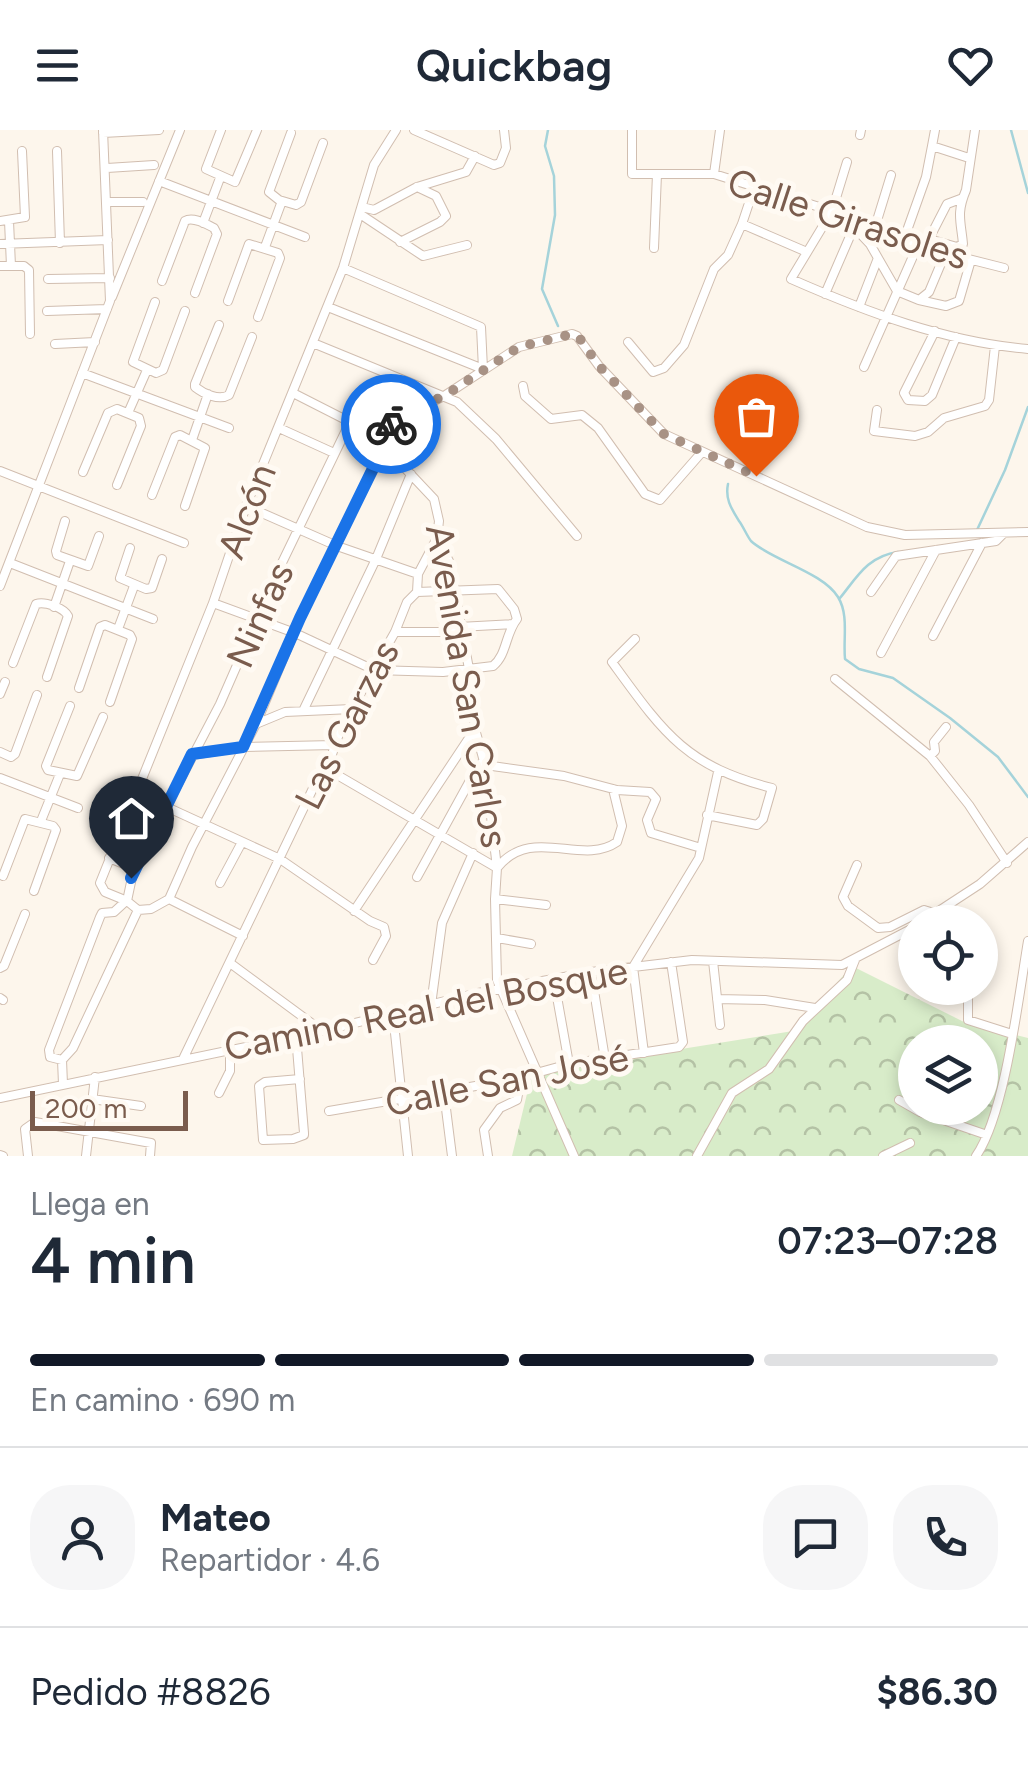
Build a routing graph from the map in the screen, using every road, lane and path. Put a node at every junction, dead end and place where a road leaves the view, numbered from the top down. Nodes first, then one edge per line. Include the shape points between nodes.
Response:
1 (159, 130) edge
2 (180, 130) edge
3 (220, 130) edge
4 (257, 130) edge
5 (396, 130) edge
6 (414, 130) edge
7 (504, 130) edge
8 (632, 130) edge
9 (720, 130) edge
10 (935, 130) edge
11 (975, 130) edge
12 (103, 131) edge
13 (291, 133) dead end
14 (323, 143) dead end
15 (932, 146) junction
16 (22, 150) dead end
17 (57, 151) dead end
18 (474, 156) junction
19 (969, 158) junction
20 (847, 162) dead end
21 (154, 166) dead end
22 (107, 168) junction
23 (657, 174) junction
24 (714, 174) junction
25 (891, 175) dead end
26 (220, 178) junction
27 (160, 181) junction
28 (417, 187) junction
29 (754, 188) junction
30 (963, 198) junction
31 (211, 200) junction
32 (282, 201) junction
33 (108, 202) junction
34 (143, 202) dead end
35 (361, 211) junction
36 (832, 211) junction
37 (5, 221) edge
38 (203, 223) junction
39 (274, 223) junction
40 (852, 223) junction
41 (742, 224) junction
42 (875, 227) junction
43 (305, 236) dead end
44 (904, 239) junction
45 (108, 240) junction
46 (400, 242) junction
47 (60, 243) junction
48 (5, 244) edge
49 (466, 244) dead end
50 (918, 245) junction
51 (266, 247) junction
52 (654, 248) dead end
53 (807, 252) junction
54 (945, 254) junction
55 (878, 258) junction
56 (971, 260) junction
57 (0, 266) edge
58 (11, 266) junction
59 (343, 268) junction
60 (1004, 268) dead end
61 (110, 278) junction
62 (48, 279) dead end
63 (162, 281) dead end
64 (897, 290) junction
65 (196, 293) dead end
66 (826, 294) junction
67 (918, 300) junction
68 (228, 301) dead end
69 (154, 302) dead end
70 (108, 305) junction
71 (328, 307) junction
72 (859, 307) junction
73 (46, 311) dead end
74 (185, 311) dead end
75 (258, 317) dead end
76 (887, 317) junction
77 (219, 325) dead end
78 (935, 331) junction
79 (30, 334) dead end
80 (956, 337) junction
81 (252, 338) dead end
82 (95, 342) junction
83 (628, 342) dead end
84 (313, 343) junction
85 (55, 344) dead end
86 (994, 346) junction
87 (1028, 349) edge
88 (864, 367) dead end
89 (484, 369) junction
90 (147, 370) junction
91 (82, 372) junction
92 (522, 386) dead end
93 (138, 392) junction
94 (293, 393) junction
95 (208, 394) junction
96 (444, 396) junction
97 (877, 410) dead end
98 (128, 413) junction
99 (201, 417) junction
100 (350, 422) junction
101 (229, 428) dead end
102 (279, 428) junction
103 (192, 440) junction
104 (384, 446) junction
105 (334, 452) junction
106 (702, 452) junction
107 (0, 471) edge
108 (83, 472) dead end
109 (411, 474) junction
110 (38, 485) junction
111 (117, 486) dead end
112 (152, 494) dead end
113 (185, 506) dead end
114 (246, 506) junction
115 (65, 521) dead end
116 (300, 529) junction
117 (1028, 532) edge
118 (1004, 533) junction
119 (99, 536) dead end
120 (577, 536) dead end
121 (437, 538) junction
122 (184, 543) dead end
123 (982, 543) junction
124 (336, 546) junction
125 (130, 548) dead end
126 (936, 550) junction
127 (162, 559) dead end
128 (376, 559) junction
129 (70, 560) junction
130 (10, 563) junction
131 (418, 574) junction
132 (62, 583) junction
133 (0, 586) edge
134 (134, 586) junction
135 (452, 591) junction
136 (417, 592) junction
137 (872, 592) dead end
138 (213, 603) junction
139 (54, 607) junction
140 (125, 608) junction
141 (153, 619) dead end
142 (259, 619) junction
143 (513, 624) junction
144 (118, 629) junction
145 (459, 629) junction
146 (296, 632) junction
147 (395, 632) junction
148 (933, 636) dead end
149 (635, 639) dead end
150 (334, 650) junction
151 (882, 653) dead end
152 (13, 663) dead end
153 (469, 669) junction
154 (374, 670) junction
155 (46, 677) dead end
156 (836, 680) dead end
157 (4, 682) dead end
158 (78, 688) dead end
159 (0, 694) edge
160 (37, 695) dead end
161 (110, 702) dead end
162 (70, 706) dead end
163 (352, 710) junction
164 (303, 711) junction
165 (260, 713) junction
166 (279, 714) junction
167 (103, 718) dead end
168 (256, 724) junction
169 (946, 727) dead end
170 (476, 729) junction
171 (334, 745) junction
172 (243, 747) junction
173 (0, 752) edge
174 (192, 754) junction
175 (930, 756) junction
176 (485, 763) junction
177 (326, 769) junction
178 (718, 772) junction
179 (60, 774) junction
180 (0, 778) edge
181 (613, 789) junction
182 (136, 793) junction
183 (51, 797) junction
184 (166, 806) junction
185 (78, 808) dead end
186 (707, 815) junction
187 (414, 820) junction
188 (42, 821) junction
189 (205, 825) junction
190 (440, 836) junction
191 (242, 842) junction
192 (1028, 842) edge
193 (702, 848) junction
194 (473, 853) junction
195 (109, 858) junction
196 (280, 859) junction
197 (1007, 863) junction
198 (856, 865) dead end
199 (134, 868) junction
200 (497, 868) junction
201 (4, 876) dead end
202 (417, 878) dead end
203 (220, 883) dead end
204 (34, 891) dead end
205 (169, 899) junction
206 (494, 899) junction
207 (127, 901) junction
208 (546, 905) dead end
209 (949, 905) edge
210 (138, 910) junction
211 (354, 910) junction
212 (25, 914) dead end
213 (898, 922) edge
214 (243, 936) junction
215 (898, 937) edge
216 (497, 938) junction
217 (1028, 941) edge
218 (531, 944) dead end
219 (373, 960) dead end
220 (856, 960) junction
221 (713, 961) junction
222 (671, 962) junction
223 (230, 963) junction
224 (633, 967) junction
225 (0, 968) edge
226 (592, 972) junction
227 (554, 980) junction
228 (502, 988) junction
229 (717, 999) junction
230 (430, 1005) junction
231 (968, 1005) edge
232 (815, 1008) junction
233 (393, 1014) junction
234 (720, 1025) dead end
235 (322, 1030) junction
236 (1012, 1034) junction
237 (296, 1036) junction
238 (230, 1048) junction
239 (644, 1054) junction
240 (184, 1057) junction
241 (604, 1059) junction
242 (62, 1060) junction
243 (569, 1064) junction
244 (536, 1072) junction
245 (95, 1077) junction
246 (520, 1077) junction
247 (300, 1079) junction
248 (63, 1084) junction
249 (219, 1093) dead end
250 (444, 1093) junction
251 (0, 1098) edge
252 (92, 1099) junction
253 (403, 1101) junction
254 (141, 1106) dead end
255 (330, 1112) dead end
256 (956, 1125) edge
257 (88, 1132) junction
258 (987, 1136) junction
259 (910, 1143) dead end
260 (28, 1156) edge
261 (86, 1156) edge
262 (150, 1156) edge
263 (408, 1156) edge
264 (452, 1156) edge
265 (488, 1156) edge
266 (574, 1156) edge
267 (697, 1156) edge
268 (883, 1156) edge
269 (976, 1156) edge

1 - 12 street
2 - 27 street
3 - 26 street via 206,170
4 - 26 street via 236,181
5 - 35 street, Alcón via 374,165
6 - 18 street
7 - 18 street via 500,163
8 - 23 street, Calle Girasoles via 632,174
9 - 24 street
10 - 15 street
11 - 19 street
12 - 22 street
13 - 32 street via 269,190
14 - 32 street via 300,202
15 - 19 street
15 - 44 street
16 - 37 street via 25,218
17 - 47 street
18 - 28 street via 463,174
19 - 30 street
20 - 36 street
21 - 22 street
22 - 33 street
23 - 24 street, Calle Girasoles
23 - 52 street
24 - 29 street, Calle Girasoles
25 - 42 street
26 - 31 street
27 - 31 street
27 - 70 street
28 - 35 street
28 - 46 street via 436,196 446,216
29 - 36 street, Calle Girasoles
29 - 41 street
30 - 30 street via 947,204 929,239 963,244
31 - 38 street
31 - 39 street
32 - 39 street
33 - 34 street
33 - 45 street
35 - 46 street
35 - 59 street, Alcón
36 - 40 street, Calle Girasoles
36 - 53 street
37 - 48 street
38 - 63 street via 185,220
38 - 65 street via 217,234
39 - 43 street
39 - 51 street
40 - 42 street, Calle Girasoles
40 - 55 street
40 - 66 street
41 - 53 street
41 - 83 street via 672,360 653,372
42 - 44 street, Calle Girasoles
44 - 50 street, Calle Girasoles
45 - 47 street
45 - 61 street
46 - 49 street via 424,256
47 - 48 street
48 - 58 street
50 - 54 street, Calle Girasoles
50 - 64 street
51 - 68 street via 247,246
51 - 75 street via 280,258
53 - 66 street via 791,279
54 - 56 street, Calle Girasoles
54 - 67 street via 929,292
55 - 64 street
55 - 72 street
56 - 60 street, Calle Girasoles
56 - 67 street via 959,301 946,306
57 - 58 street
58 - 79 street via 29,270
59 - 71 street, Alcón
59 - 89 street via 481,327
61 - 62 street
61 - 70 street
64 - 67 street
64 - 76 street
66 - 72 street
69 - 90 street via 133,362
70 - 73 street
70 - 82 street
71 - 84 street, Alcón
71 - 89 street
72 - 76 street
74 - 90 street via 163,370
76 - 78 street
76 - 88 street
77 - 95 street via 195,384
78 - 80 street
78 - 80 street via 904,392 908,400 928,399
80 - 86 street
81 - 95 street via 229,395
82 - 85 street
82 - 91 street
84 - 94 street, Alcón
84 - 96 street
86 - 87 street
86 - 97 street via 989,400 980,409 903,436 874,430
89 - 96 street
89 - 106 street via 519,347 578,336 664,434
90 - 93 street
91 - 93 street
91 - 110 street
92 - 106 street via 524,396 551,418 582,415 598,428 652,499 669,492
93 - 98 street
93 - 99 street
94 - 100 street, Avenida San Carlos
94 - 102 street, Alcón
95 - 99 street
96 - 104 street via 395,418
96 - 120 street via 496,439
98 - 108 street via 108,414
98 - 111 street via 141,426
99 - 101 street
99 - 103 street
100 - 104 street, Avenida San Carlos
100 - 105 street, Ninfas
102 - 105 street
102 - 114 street, Alcón
103 - 112 street via 175,437
103 - 113 street via 206,448
104 - 109 street, Avenida San Carlos
104 - 124 street
105 - 116 street, Ninfas
106 - 118 street via 877,530
107 - 110 street
109 - 121 street, Avenida San Carlos via 434,499
109 - 128 street
110 - 122 street
110 - 130 street
114 - 116 street
114 - 138 street, Alcón
115 - 129 street via 56,554
116 - 124 street
116 - 142 street, Ninfas
117 - 118 street
118 - 123 street
119 - 129 street via 88,566
121 - 131 street, Las Garzas
121 - 135 street, Avenida San Carlos via 448,555
123 - 126 street
123 - 148 street
124 - 128 street
124 - 146 street
125 - 134 street via 120,578
126 - 137 street via 892,559
126 - 151 street
127 - 134 street via 150,590
128 - 131 street
128 - 150 street
129 - 132 street
130 - 132 street
130 - 133 street
131 - 136 street, Las Garzas
132 - 139 street
132 - 140 street
134 - 140 street
135 - 136 street
135 - 143 street via 498,588 516,612
135 - 145 street, Avenida San Carlos
136 - 147 street, Las Garzas
138 - 142 street
138 - 182 street, Alcón
139 - 152 street via 36,604
139 - 155 street via 68,616
140 - 141 street
140 - 144 street
142 - 146 street
142 - 174 street, Ninfas
143 - 145 street
143 - 153 street via 498,662
144 - 158 street via 100,627
144 - 161 street via 132,640
145 - 147 street
145 - 153 street, Avenida San Carlos
146 - 150 street
146 - 165 street
147 - 154 street, Las Garzas
149 - 178 street via 612,662 690,754
150 - 154 street
150 - 164 street
153 - 154 street
153 - 170 street, Avenida San Carlos
154 - 163 street, Las Garzas
156 - 175 street
157 - 159 street
160 - 173 street via 15,754
162 - 179 street via 46,766
163 - 164 street
163 - 171 street, Las Garzas
164 - 166 street
165 - 166 street
165 - 168 street
166 - 168 street
167 - 179 street via 77,776
168 - 172 street
169 - 175 street
170 - 176 street, Avenida San Carlos
170 - 187 street
171 - 172 street
171 - 177 street, Las Garzas
172 - 174 street
172 - 189 street
174 - 184 street, Ninfas
175 - 197 street
176 - 181 street
176 - 190 street
176 - 200 street, Avenida San Carlos
177 - 187 street
177 - 196 street, Las Garzas
178 - 186 street
178 - 186 street via 772,788 757,826
179 - 183 street
180 - 183 street
181 - 193 street via 653,794 651,833
181 - 200 street via 622,826 618,842 593,852 540,846
182 - 184 street
182 - 195 street, Alcón
183 - 185 street
183 - 188 street
184 - 189 street
184 - 199 street, Ninfas
186 - 193 street
187 - 190 street
187 - 211 street
188 - 201 street via 24,821
188 - 204 street via 56,830
189 - 191 street
189 - 205 street
190 - 194 street
190 - 202 street
191 - 196 street
191 - 203 street
192 - 197 street
193 - 224 street
194 - 200 street
194 - 230 street via 442,922
195 - 199 street
195 - 207 street, Alcón via 100,883
196 - 211 street
196 - 214 street, Las Garzas
197 - 209 street
198 - 213 street via 844,897 848,906 878,928
199 - 207 street, Ninfas
200 - 206 street, Avenida San Carlos
205 - 210 street
205 - 214 street
206 - 208 street
206 - 216 street, Avenida San Carlos
207 - 210 street
207 - 242 street via 100,917 49,1050
210 - 242 street
211 - 219 street via 387,933
212 - 225 street
214 - 223 street, Las Garzas
215 - 220 street
216 - 218 street
216 - 228 street, Avenida San Carlos
217 - 236 street
220 - 221 street, Camino Real del Bosque via 825,966
220 - 232 street via 847,980
221 - 222 street, Camino Real del Bosque
221 - 229 street
222 - 224 street, Camino Real del Bosque
222 - 239 street, Calle San José via 683,1044
223 - 235 street
223 - 240 street, Las Garzas
224 - 226 street, Camino Real del Bosque
224 - 239 street
226 - 227 street, Camino Real del Bosque
226 - 241 street
227 - 228 street, Camino Real del Bosque
227 - 243 street
228 - 230 street, Camino Real del Bosque
228 - 244 street, Avenida San Carlos
229 - 232 street
229 - 234 street
230 - 233 street, Camino Real del Bosque
231 - 236 street via 968,1020
232 - 267 street via 769,1069 732,1093
233 - 235 street, Camino Real del Bosque
233 - 253 street
235 - 237 street, Camino Real del Bosque
236 - 258 street
237 - 238 street, Camino Real del Bosque
237 - 247 street
238 - 240 street, Camino Real del Bosque
238 - 249 street via 230,1071
239 - 241 street, Calle San José
240 - 245 street, Camino Real del Bosque
241 - 243 street, Calle San José
242 - 248 street
243 - 244 street, Calle San José
244 - 246 street, Calle San José
244 - 266 street, Avenida San Carlos
245 - 248 street, Camino Real del Bosque
245 - 252 street
246 - 250 street, Calle San José
246 - 265 street via 517,1100 500,1108 484,1130
247 - 247 street via 304,1135 263,1140 259,1086
248 - 251 street, Camino Real del Bosque
250 - 253 street, Calle San José
250 - 264 street
252 - 254 street
252 - 257 street
253 - 255 street, Calle San José
253 - 263 street
256 - 258 street
257 - 260 street via 28,1124
257 - 261 street
257 - 262 street via 151,1144
258 - 269 street
259 - 268 street

